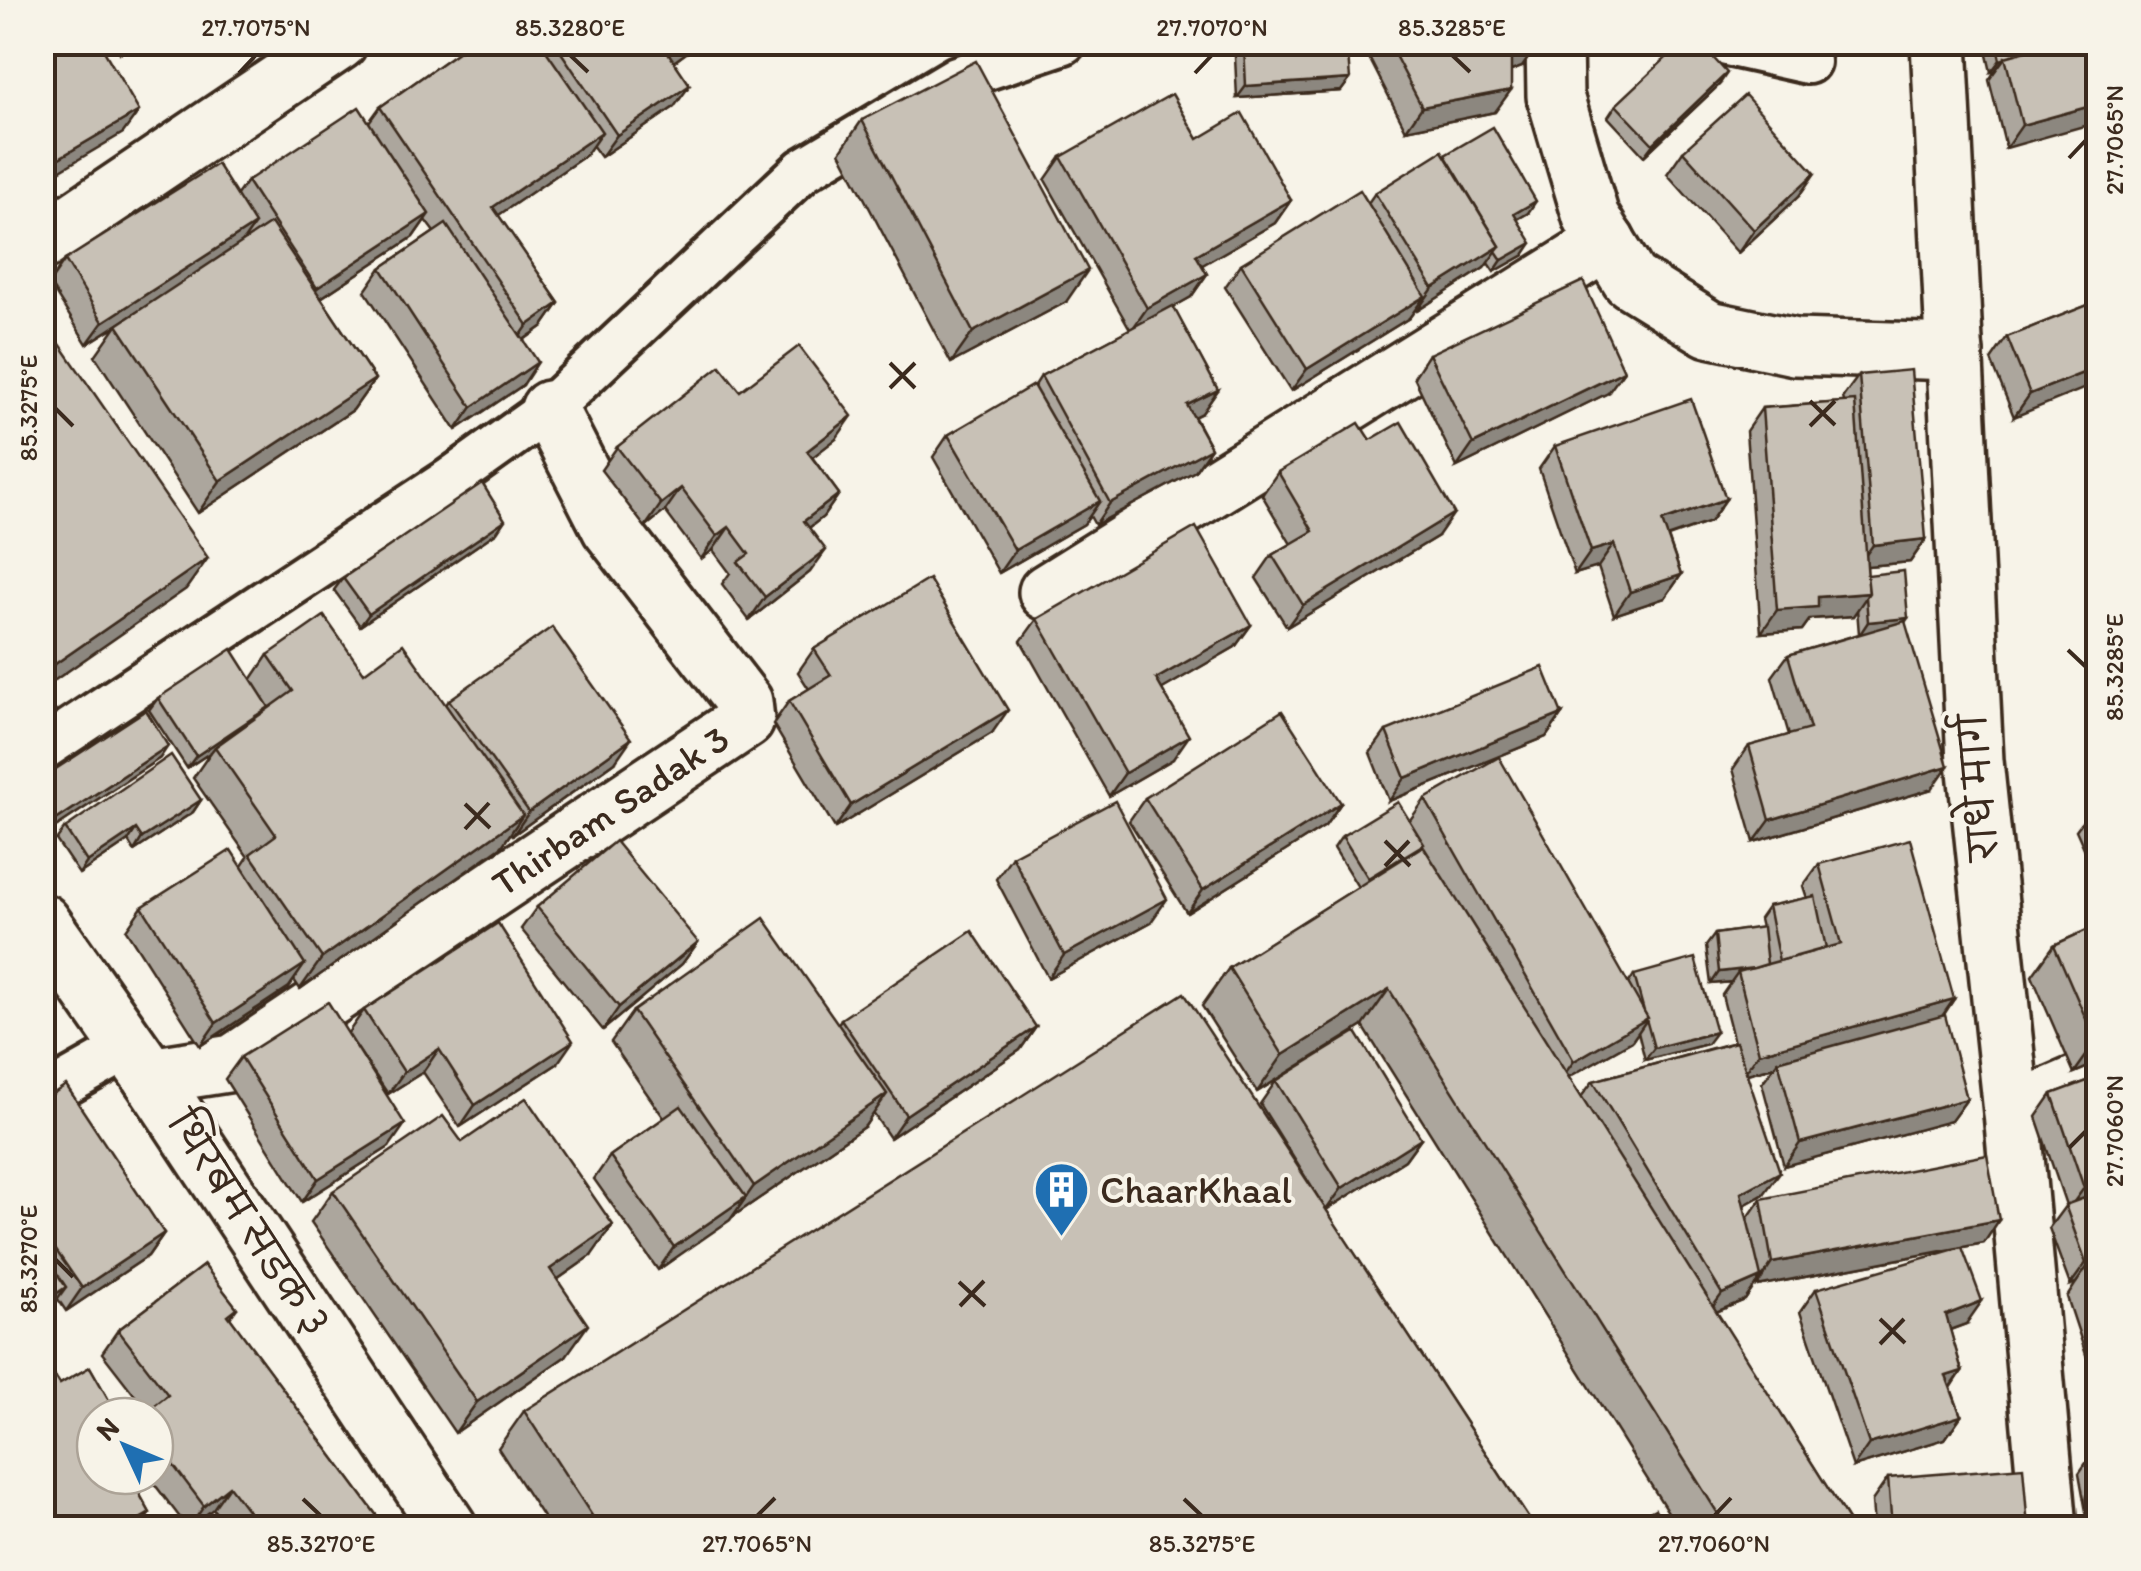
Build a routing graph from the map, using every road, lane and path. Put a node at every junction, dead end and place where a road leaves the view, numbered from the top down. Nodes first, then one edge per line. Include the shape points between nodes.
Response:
1 (339, 42) edge
2 (1064, 42) edge
3 (1554, 42) edge
4 (1718, 42) edge
5 (1938, 42) edge
6 (1808, 62) dead end
7 (42, 242) edge
8 (1607, 242) junction
9 (1954, 352) junction
10 (549, 409) junction
11 (1047, 592) dead end
12 (42, 749) edge
13 (42, 922) edge
14 (140, 1061) junction
15 (2098, 1074) edge
16 (42, 1097) edge
17 (2012, 1112) junction
18 (450, 1528) edge
19 (2049, 1528) edge

1 - 7 street
2 - 10 lane via 957,78 802,170
3 - 8 street via 1556,96 1591,217
4 - 6 lane
5 - 9 street, राधे मार्ग
8 - 9 street via 1630,280 1709,329 1795,347
8 - 11 street
9 - 17 street, राधे मार्ग via 1974,761
10 - 12 lane
10 - 14 street, Thirbam Sadak 3 via 610,528 744,702 746,720 233,1063
13 - 14 street, थिरबम सडक ३
14 - 16 lane
14 - 18 street, थिरबम सडक ३
15 - 17 street
17 - 19 street, राधे मार्ग

